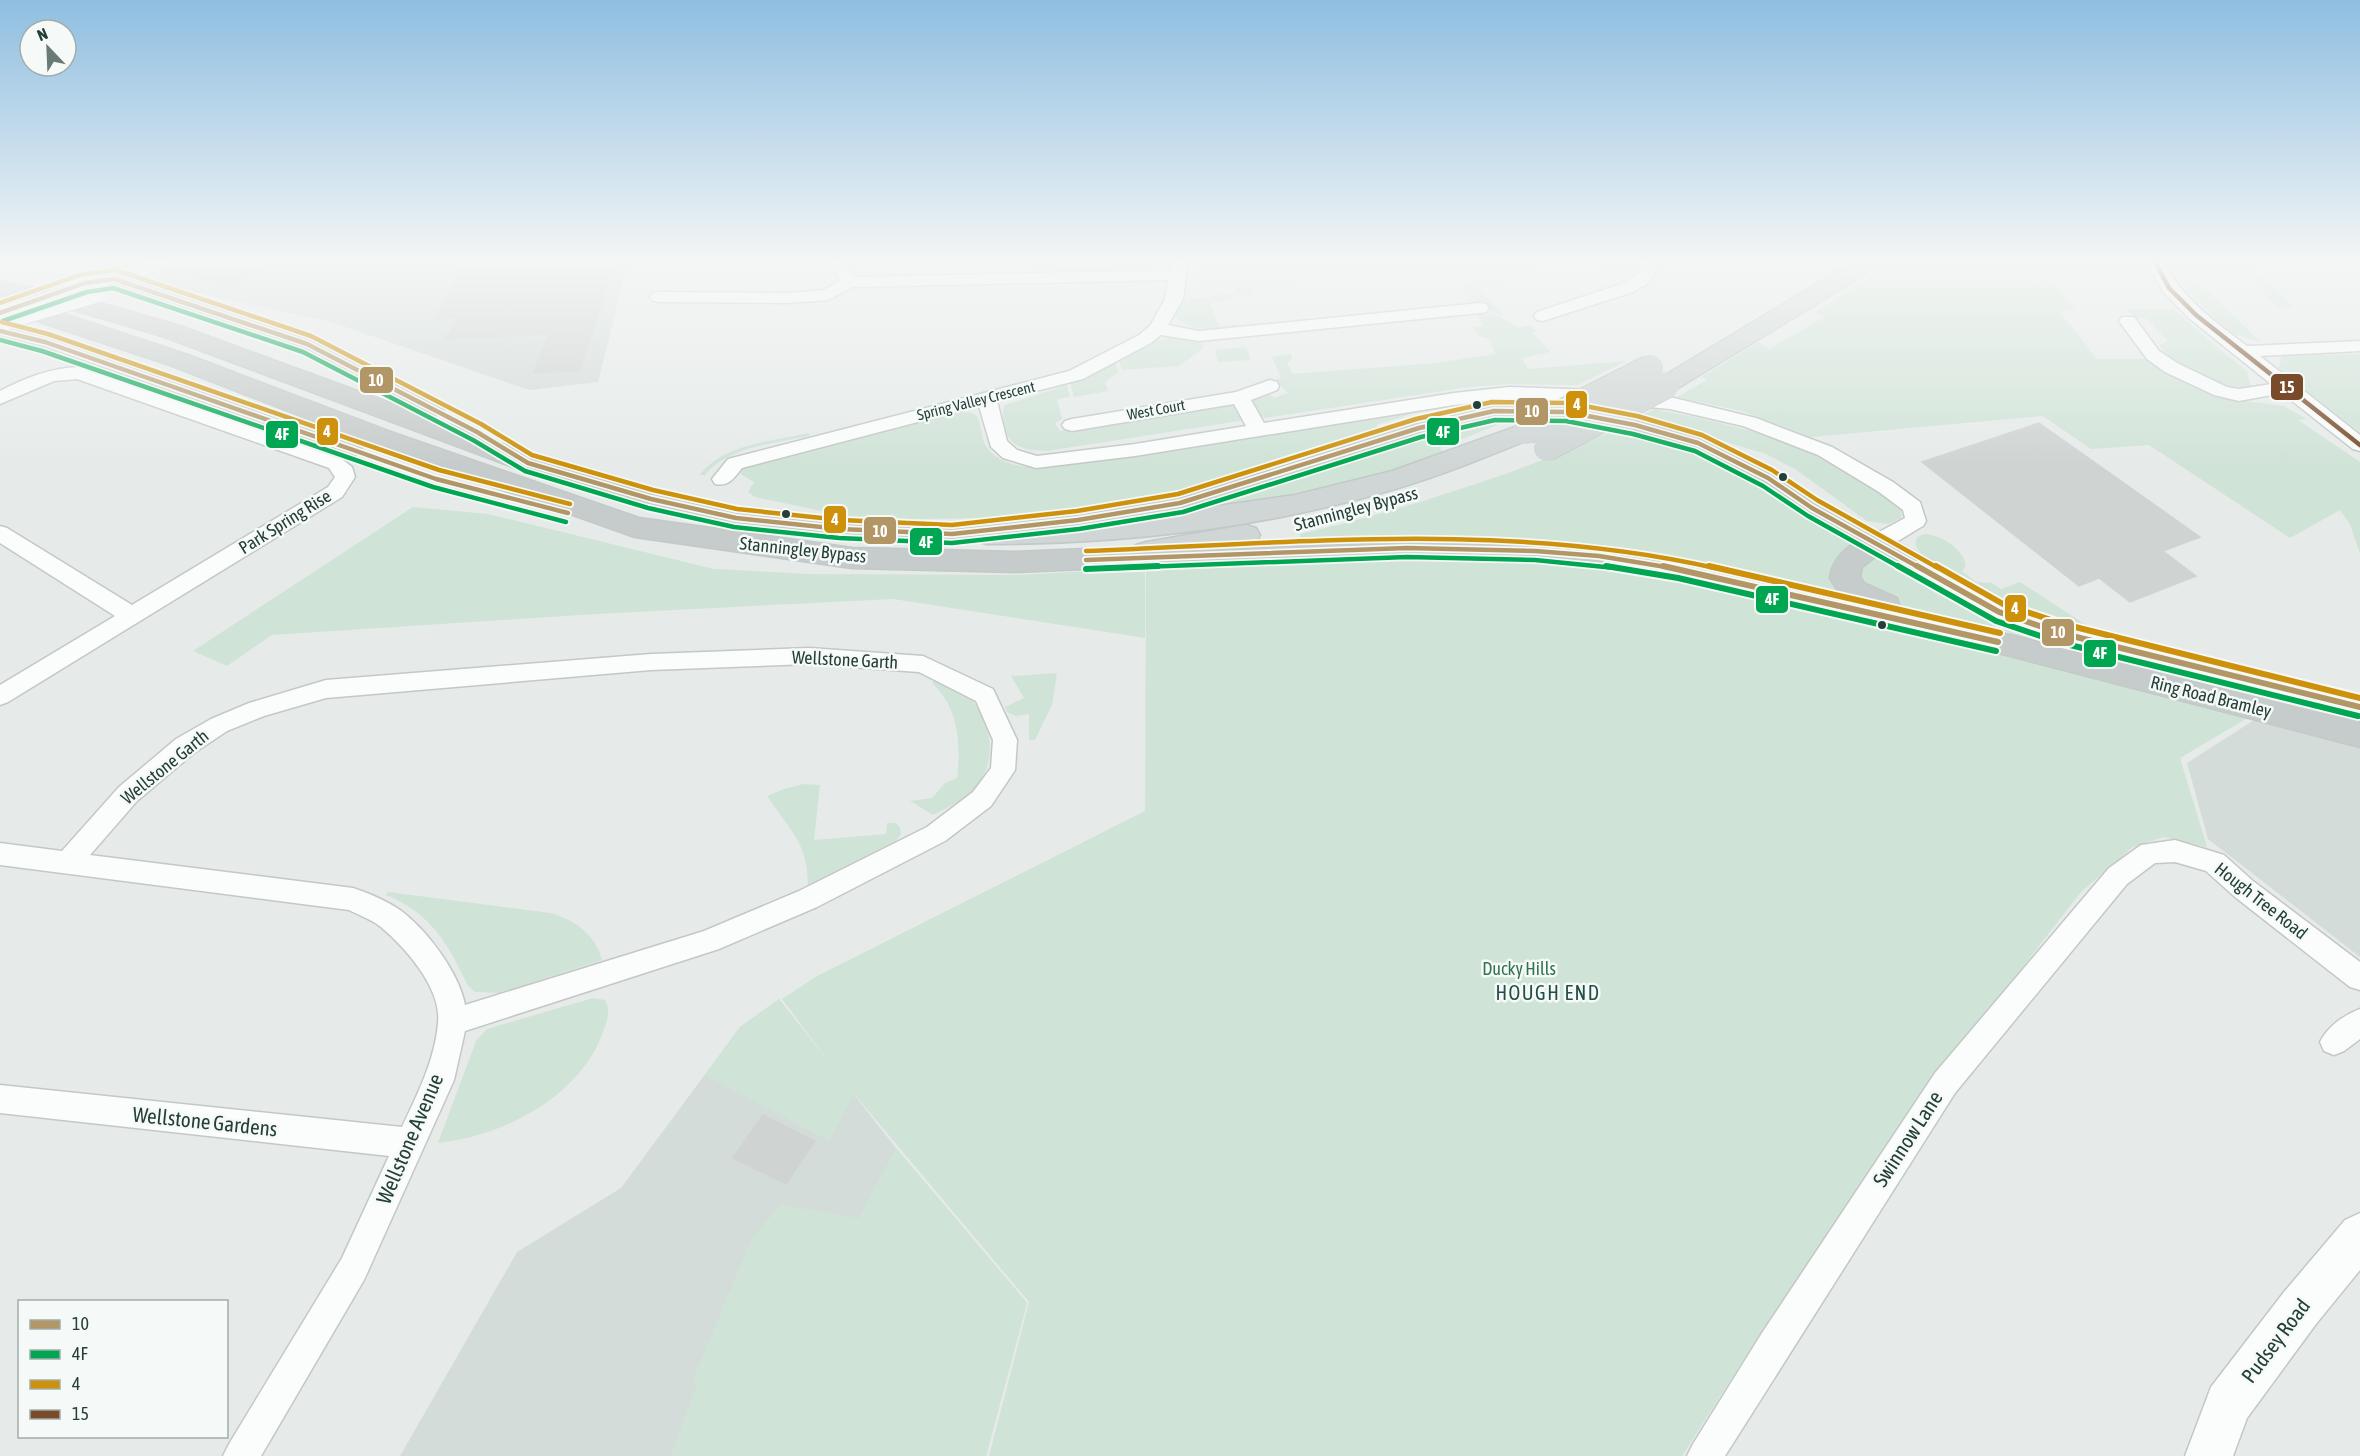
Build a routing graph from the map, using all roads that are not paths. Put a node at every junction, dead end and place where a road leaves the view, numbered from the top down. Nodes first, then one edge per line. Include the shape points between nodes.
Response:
1 (87, 330) edge
2 (167, 330) edge
3 (255, 330) edge
4 (1156, 330) edge
5 (1163, 330) edge
6 (1241, 330) edge
7 (1728, 330) edge
8 (1743, 330) edge
9 (2135, 330) edge
10 (2215, 330) edge
11 (0, 331) edge
12 (2360, 346) edge
13 (2240, 352) junction
14 (1658, 376) junction
15 (1270, 386) dead end
16 (2284, 387) junction
17 (4, 396) edge
18 (1240, 397) junction
19 (987, 400) junction
20 (1072, 425) dead end
21 (1258, 430) junction
22 (1536, 439) junction
23 (2360, 445) edge
24 (528, 463) junction
25 (722, 479) dead end
26 (635, 526) junction
27 (0, 533) edge
28 (952, 534) junction
29 (1875, 543) junction
30 (1101, 559) junction
31 (132, 616) junction
32 (1952, 630) junction
33 (0, 696) edge
34 (2360, 707) edge
35 (2360, 734) edge
36 (2150, 853) joint
37 (0, 854) edge
38 (67, 863) junction
39 (2360, 978) edge
40 (453, 1022) junction
41 (2360, 1022) edge
42 (2334, 1042) dead end
43 (0, 1099) edge
44 (410, 1143) junction
45 (2360, 1235) edge
46 (241, 1456) edge
47 (1705, 1456) edge
48 (2209, 1456) edge

1 - 26 highway, Stanningley Bypass
2 - 24 highway, Stanningley Bypass
3 - 24 highway via 307,344 477,432
4 - 19 street, Spring Valley Crescent via 1145,339 1104,355 1076,375
5 - 6 street via 1199,336
7 - 14 main road, Stanningley Bypass
8 - 14 main road, Stanningley Bypass
9 - 16 street via 2153,355 2222,392 2239,395
10 - 13 street
11 - 26 highway via 45,342 436,479 535,506
12 - 13 street
13 - 16 street
14 - 22 main road, Stanningley Bypass, bridge
15 - 18 street, West Court
16 - 23 street
17 - 31 street, Park Spring Rise via 49,376 79,373 336,464 345,472 335,492
18 - 20 street, West Court
18 - 21 street
19 - 21 street via 998,443 1010,454 1036,462
19 - 25 street, Spring Valley Crescent via 917,411 735,463
21 - 29 street via 1509,393 1670,403 1749,422 1825,451 1886,487 1913,507 1916,521
22 - 28 main road, Stanningley Bypass via 1304,503 1138,528 1027,535
22 - 30 main road, Stanningley Bypass via 1469,476 1384,503 1265,532
24 - 28 highway, Stanningley Bypass via 651,499 736,518 840,529
26 - 30 highway, Stanningley Bypass via 852,558 1016,562
27 - 31 street
28 - 29 highway, Ring Road Bramley via 1078,520 1180,503 1419,428 1494,411 1567,412 1635,425 1698,443 1768,478
29 - 32 highway via 1846,566 1845,578 1853,590 1872,601
29 - 34 highway, Ring Road Bramley via 1999,612 2040,626 2126,651
30 - 32 highway, Ring Road Bramley via 1408,549 1601,556 1669,567
31 - 33 street, Park Spring Rise
32 - 35 highway, Ring Road Bramley
36 - 39 street, Hough Tree Road via 2175,851 2215,863
36 - 47 street, Swinnow Lane via 2118,876 1945,1083
37 - 38 street, Wellstone Avenue
38 - 40 street, Wellstone Avenue via 353,899 390,918 427,955 449,996
38 - 40 street, Wellstone Garth via 128,794 185,746 256,709 326,689 651,662 809,656 923,664 985,695 1005,740 1003,770 982,800 936,834 808,899 709,941
40 - 44 street, Wellstone Avenue via 439,1080
41 - 42 street
43 - 44 street, Wellstone Gardens
44 - 46 street, Wellstone Avenue via 353,1269
45 - 48 main road, Pudsey Road via 2228,1404

